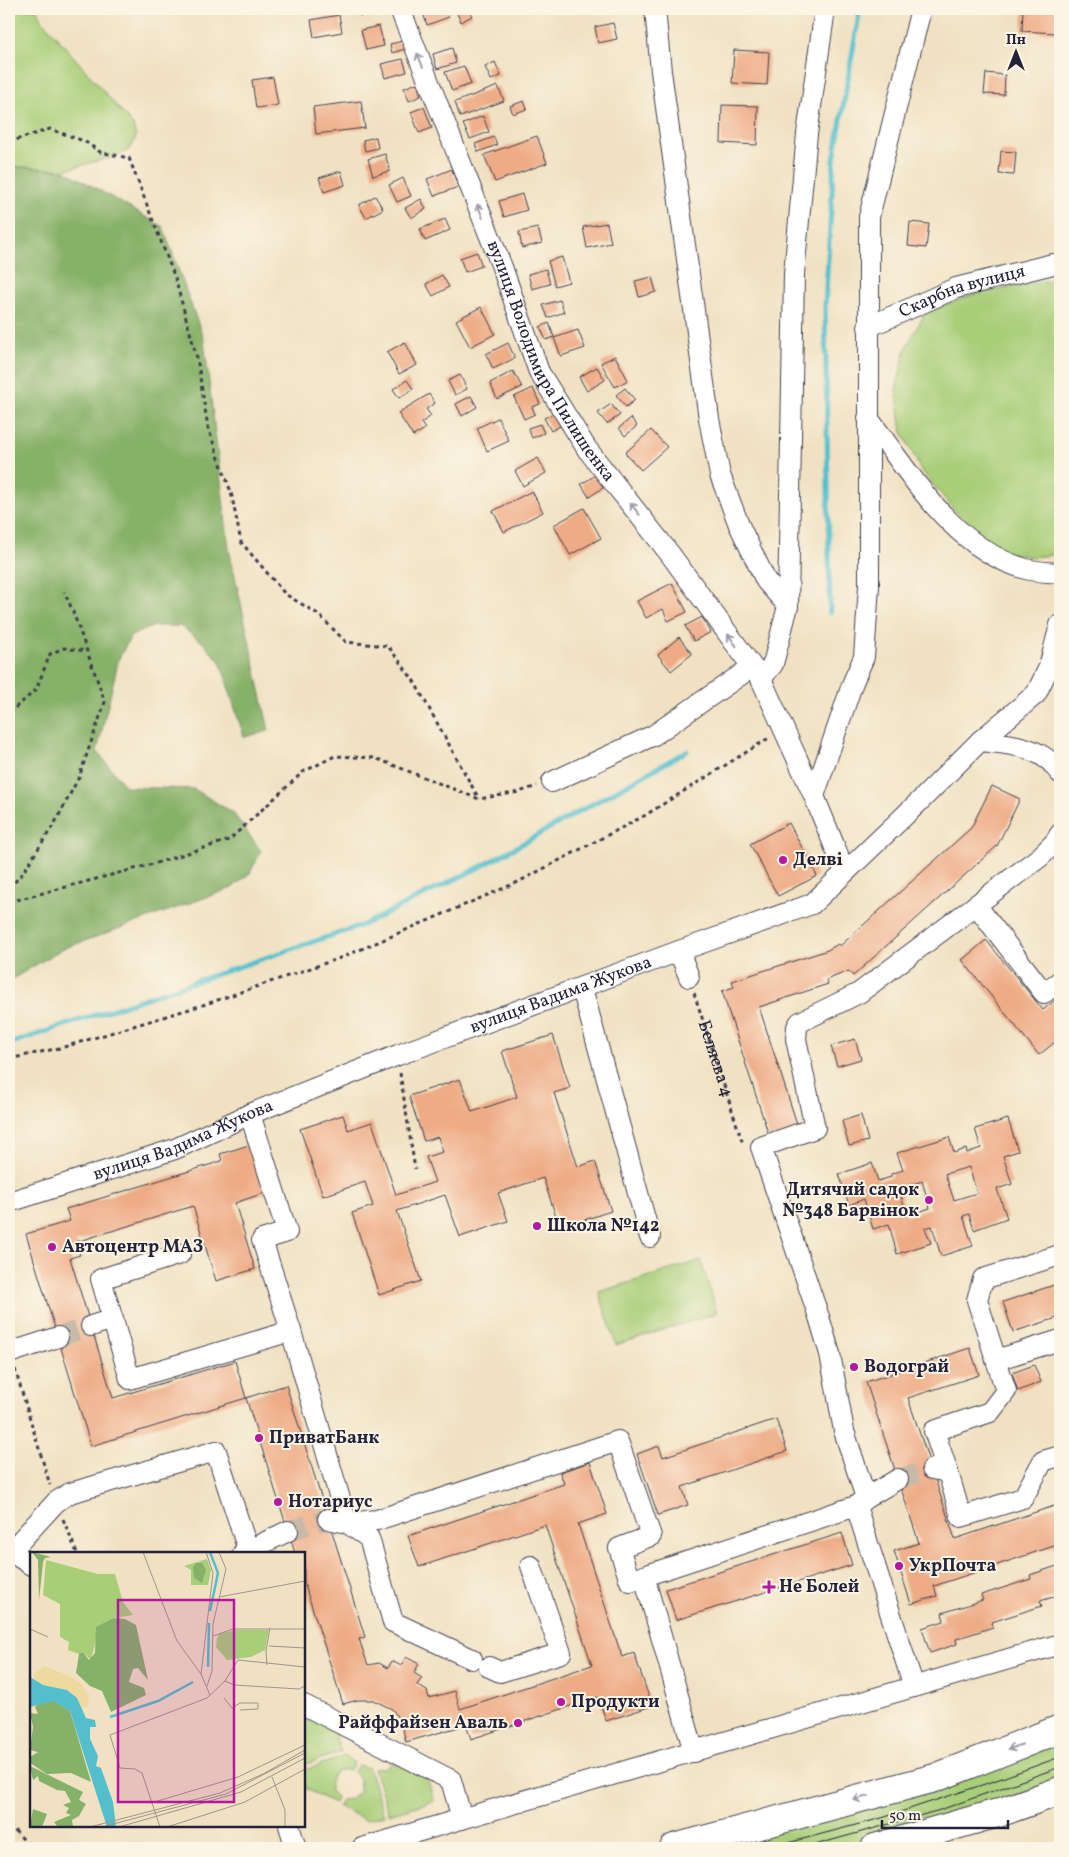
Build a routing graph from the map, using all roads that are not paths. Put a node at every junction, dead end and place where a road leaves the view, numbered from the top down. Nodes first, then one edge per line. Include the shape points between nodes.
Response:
1 (400, 9) edge
2 (656, 9) edge
3 (826, 9) edge
4 (921, 9) edge
5 (1060, 264) edge
6 (868, 327) junction
7 (868, 418) junction
8 (1060, 573) edge
9 (788, 606) junction
10 (1060, 625) edge
11 (756, 673) junction
12 (980, 741) junction
13 (1060, 774) edge
14 (552, 782) road end
15 (814, 796) junction
16 (1060, 834) edge
17 (845, 872) junction
18 (976, 906) junction
19 (679, 951) junction
20 (689, 977) road end
21 (1060, 981) edge
22 (582, 988) junction
23 (250, 1114) junction
24 (9, 1202) edge
25 (650, 1238) dead end
26 (180, 1254) dead end
27 (1060, 1254) edge
28 (113, 1319) junction
29 (91, 1326) tunnel mouth
30 (291, 1331) junction
31 (58, 1337) tunnel mouth
32 (1060, 1340) edge
33 (9, 1353) edge
34 (996, 1360) junction
35 (1060, 1456) edge
36 (898, 1479) tunnel mouth
37 (861, 1502) junction
38 (337, 1521) junction
39 (288, 1531) tunnel mouth
40 (10, 1548) edge
41 (247, 1552) edge
42 (249, 1552) edge
43 (30, 1563) edge
44 (532, 1566) dead end
45 (644, 1576) junction
46 (1060, 1644) edge
47 (914, 1687) junction
48 (305, 1706) edge
49 (1060, 1729) edge
50 (694, 1752) junction
51 (1060, 1791) edge
52 (462, 1819) junction
53 (289, 1827) edge
54 (296, 1848) edge
55 (362, 1848) edge
56 (674, 1848) edge
57 (875, 1848) edge

11 -> 1 street, вулиця Володимира Пилишенка via 670,554 588,449 539,372 502,267
2 - 9 street via 661,71 720,475 766,581
3 - 9 street via 807,134 794,274
4 - 6 street via 868,217
5 - 6 street, Скарбна вулиця via 956,288
6 - 7 street
7 - 8 street via 933,504 959,531 992,555 1026,569
7 - 15 street via 869,586 864,657
9 - 11 street via 773,664
10 - 12 street, вулиця Вадима Жукова via 1049,667 1036,694
11 - 14 street via 654,735
11 - 15 street, вулиця Володимира Пилишенка
12 - 13 street via 1027,749 1048,759
12 - 17 street, вулиця Вадима Жукова
15 - 17 street, вулиця Володимира Пилишенка
16 - 18 street via 1040,857
17 - 19 street, вулиця Вадима Жукова via 812,904
18 - 21 street via 1044,993
18 - 37 street via 859,992 800,1022 796,1039 815,1128 761,1147 830,1354
19 - 20 street
19 - 22 street, вулиця Вадима Жукова
22 - 23 street, вулиця Вадима Жукова via 398,1055
22 - 25 street
23 - 24 street, вулиця Вадима Жукова via 175,1149
23 - 30 street via 287,1232 262,1240
26 - 28 street via 101,1279
27 - 34 street via 983,1279 977,1300
28 - 29 street
28 - 30 street via 130,1379
30 - 38 street
31 - 33 street
32 - 34 street
34 - 35 street via 1006,1391 990,1412 934,1430 940,1471 961,1516 1023,1498 1043,1461
36 - 37 street
37 - 45 street
37 - 47 street
38 - 44 street via 370,1538 392,1622 487,1666 561,1653
38 - 45 street via 377,1520 618,1441 651,1536 619,1548 630,1581
39 - 42 street
40 - 41 street via 56,1502 70,1493 216,1451
40 - 43 street
45 - 50 street
46 - 47 street
47 - 50 street
48 - 52 street via 451,1780
49 -> 56 highway via 935,1778
50 - 52 street
51 - 57 highway via 998,1813
52 - 55 street
53 - 54 street

